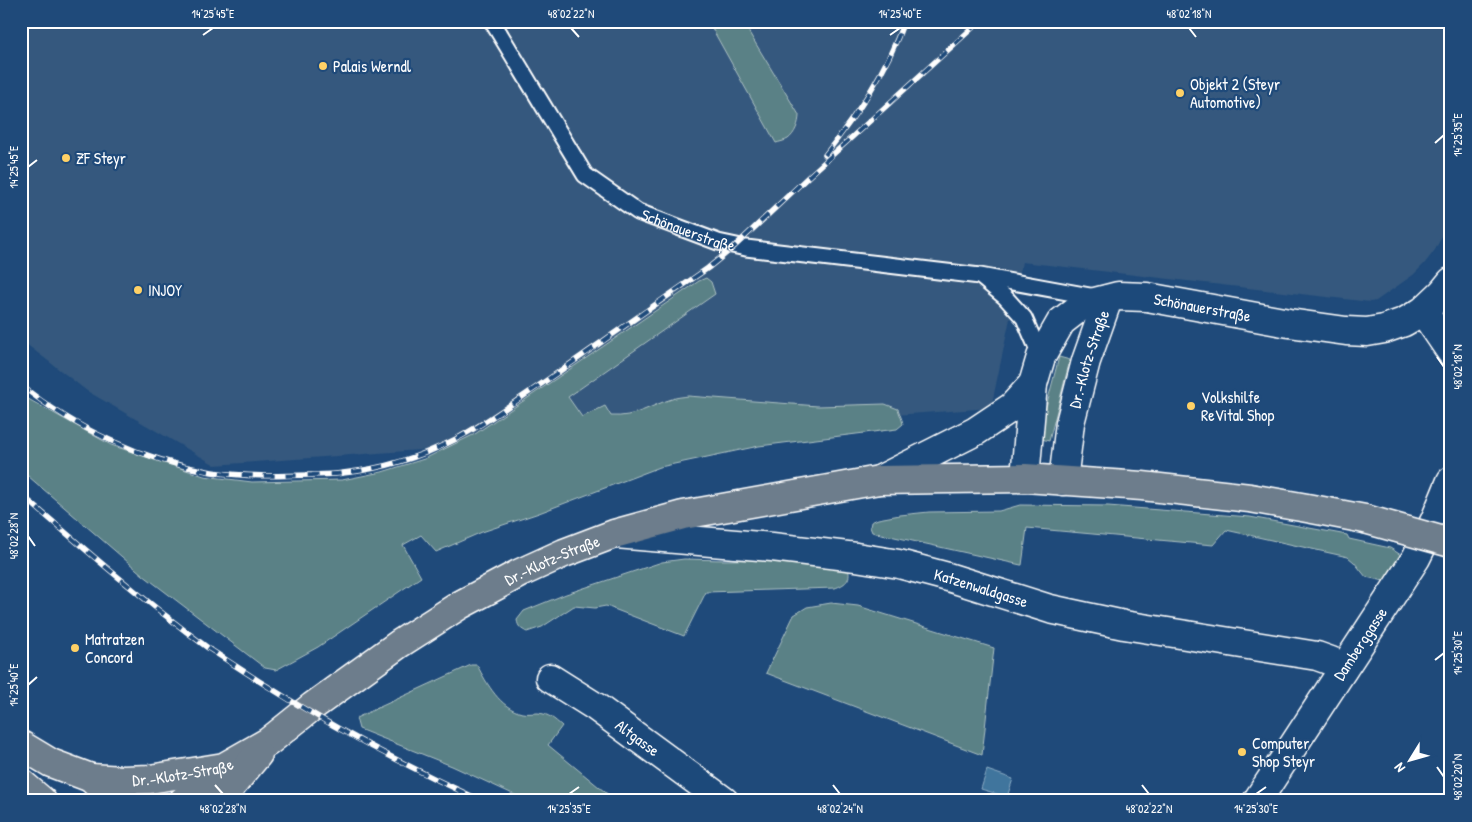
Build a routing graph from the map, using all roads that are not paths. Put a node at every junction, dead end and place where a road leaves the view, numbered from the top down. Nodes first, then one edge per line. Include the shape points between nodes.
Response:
1 (492, 21) edge
2 (746, 248) junction
3 (730, 258) dead end
4 (980, 276) junction
5 (1451, 282) edge
6 (1108, 299) junction
7 (1422, 311) junction
8 (1451, 352) edge
9 (1041, 356) junction
10 (1034, 384) junction
11 (1025, 478) junction
12 (880, 480) junction
13 (1063, 481) junction
14 (1451, 482) edge
15 (614, 534) junction
16 (1451, 543) edge
17 (1343, 669) junction
18 (550, 678) dead end
19 (268, 742) junction
20 (21, 745) edge
21 (224, 767) junction
22 (91, 778) junction
23 (21, 783) edge
24 (42, 801) edge
25 (114, 801) edge
26 (183, 801) edge
27 (219, 801) edge
28 (724, 801) edge
29 (1257, 801) edge

1 - 2 lane, Schönauerstraße via 586,174 638,212 718,242
2 - 3 lane
2 - 4 lane, Schönauerstraße
4 - 6 lane, Schönauerstraße
4 - 9 lane via 1024,318
5 - 7 street
6 - 7 street, Schönauerstraße via 1147,297 1279,321 1367,332 1404,322
6 - 9 street, Dr.-Klotz-Straße via 1083,305 1061,322
6 - 13 street, Dr.-Klotz-Straße via 1086,361 1070,423
7 - 8 street
9 - 10 street, Dr.-Klotz-Straße
10 - 11 street, Dr.-Klotz-Straße
10 - 12 street, Dr.-Klotz-Straße via 1012,407 976,431
11 - 12 main road, Dr.-Klotz-Straße
11 - 13 main road
12 - 15 main road, Dr.-Klotz-Straße via 683,515
13 - 16 main road, bridge via 1250,498 1365,520
14 - 17 street, Damberggasse via 1416,558
15 - 17 street, Katzenwaldgasse via 772,547 899,564 1050,609 1124,625 1317,656
15 - 19 main road, Dr.-Klotz-Straße via 520,573 460,605 312,706
17 - 29 street, Damberggasse
18 - 28 street, Altgasse via 596,707
19 - 21 main road, Dr.-Klotz-Straße
19 - 27 main road, Dr.-Klotz-Straße
20 - 22 main road via 51,763
21 - 22 main road, Dr.-Klotz-Straße via 150,779
21 - 26 main road
22 - 25 main road
23 - 24 main road

